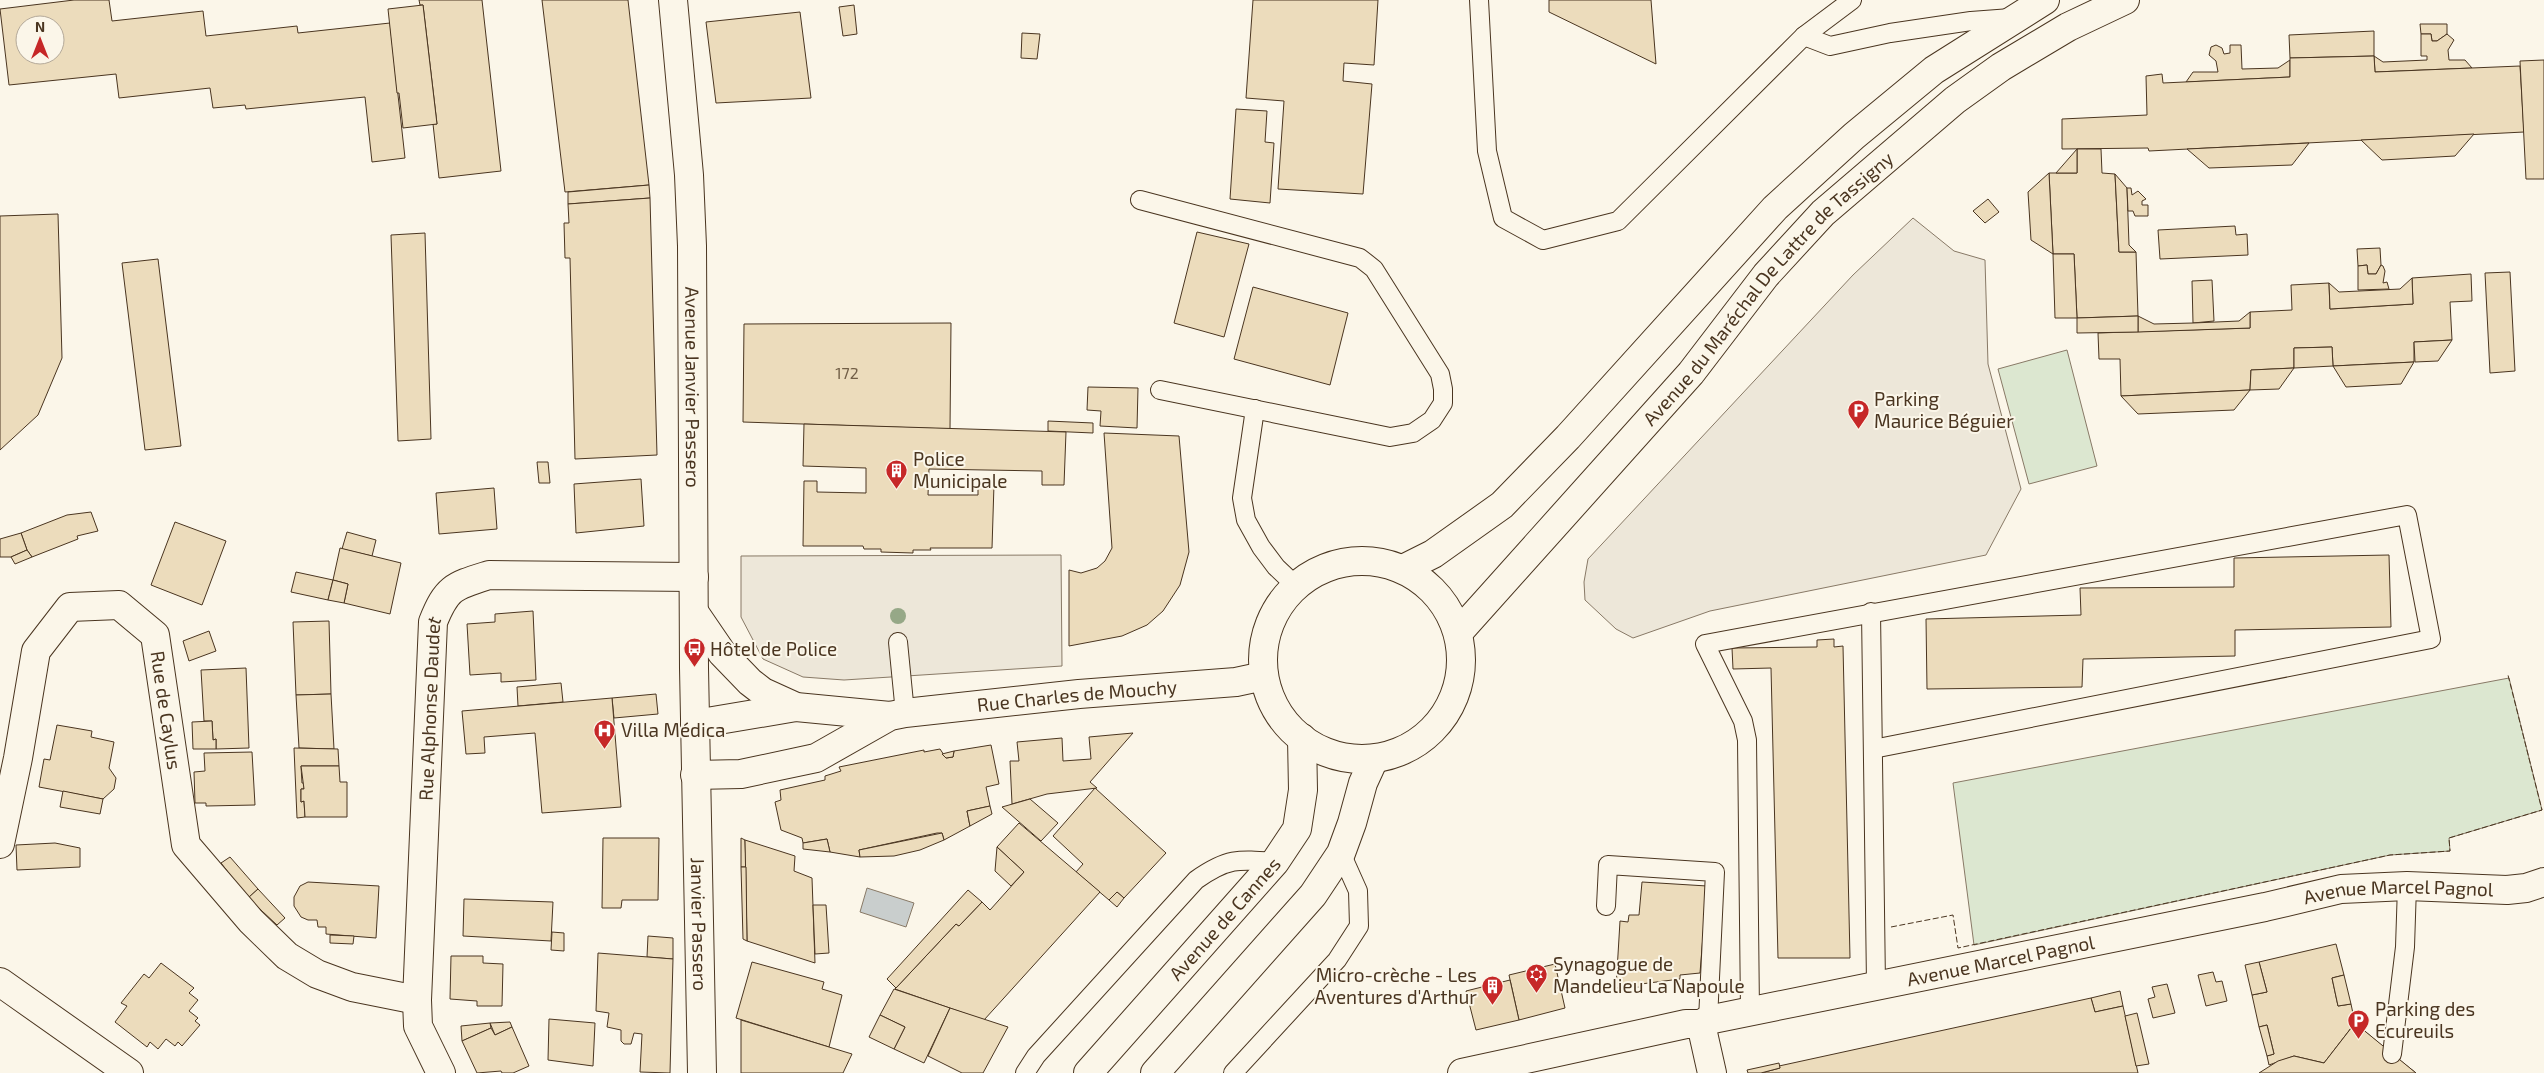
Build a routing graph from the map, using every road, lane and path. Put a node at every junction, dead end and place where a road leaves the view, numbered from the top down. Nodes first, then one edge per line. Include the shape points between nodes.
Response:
1 (673, 0) edge
2 (1479, 0) edge
3 (1852, 0) edge
4 (2045, 0) edge
5 (2125, 0) edge
6 (2017, 18) junction
7 (1804, 36) junction
8 (1140, 200) dead end
9 (1160, 390) dead end
10 (1255, 409) junction
11 (1403, 569) junction
12 (694, 577) junction
13 (1296, 586) junction
14 (694, 612) junction
15 (1871, 612) junction
16 (1458, 633) junction
17 (898, 642) dead end
18 (1264, 676) junction
19 (796, 707) junction
20 (898, 715) junction
21 (694, 724) junction
22 (1302, 738) junction
23 (1873, 749) junction
24 (1374, 759) junction
25 (696, 775) junction
26 (0, 844) edge
27 (1341, 853) junction
28 (1275, 862) junction
29 (2544, 882) edge
30 (2407, 886) junction
31 (1606, 906) dead end
32 (0, 982) edge
33 (1876, 984) junction
34 (417, 1000) junction
35 (1750, 1011) junction
36 (1704, 1022) junction
37 (2392, 1054) dead end
38 (129, 1073) edge
39 (441, 1073) edge
40 (702, 1073) edge
41 (1025, 1073) edge
42 (1088, 1073) edge
43 (1155, 1073) edge
44 (1233, 1073) edge
45 (1462, 1073) edge
46 (1712, 1073) edge

1 - 12 street, Avenue Janvier Passero via 690,175
2 - 7 lane via 1488,151 1503,218 1543,240 1618,221
3 - 7 lane
4 - 6 street, Avenue du Maréchal De Lattre de Tassigny
5 - 16 street, Avenue du Maréchal De Lattre de Tassigny via 2068,27 2001,67 1955,100 1822,213 1766,275 1691,373
6 - 7 lane via 1971,21 1830,46
6 - 11 street, Avenue du Maréchal De Lattre de Tassigny via 1934,70 1854,136 1775,208 1502,505 1433,554
8 - 10 lane via 1360,258 1374,269 1440,374 1443,389 1443,403 1432,420 1414,433 1390,437
9 - 10 lane
10 - 13 lane via 1242,498 1246,520 1276,567
11 - 13 street via 1375,562 1347,562 1320,570
11 - 16 street via 1427,585 1446,606
12 - 14 street, Avenue Janvier Passero
12 - 34 street, Rue Alphonse Daudet via 489,575 458,584 442,599 432,622
13 - 18 street via 1275,612 1264,643
14 - 19 street, Rue Charles de Mouchy via 722,652 750,682 763,692
14 - 21 street, Avenue Janvier Passero
15 - 23 lane
15 - 23 lane via 2407,515 2431,639
15 - 35 lane via 1705,644 1744,721 1747,740
16 - 24 street via 1462,661 1457,689 1445,715 1426,736 1402,751
17 - 20 lane
18 - 20 street, Rue Charles de Mouchy via 1236,682 1079,694
18 - 22 street via 1277,711
19 - 20 street, Rue Charles de Mouchy
19 - 21 street, Rue Charles de Mouchy
20 - 25 street, Rue Charles de Mouchy via 816,758 740,774
21 - 25 street, Avenue Janvier Passero
22 - 24 street via 1324,751 1349,758
22 - 28 street, Avenue de Cannes via 1303,790 1297,830
23 - 33 lane
24 - 27 street
25 - 40 street, Janvier Passero
26 - 34 street, Rue de Caylus via 36,651 70,607 119,604 155,635 186,845 251,921 287,956 317,974 352,987
27 - 43 street via 1313,895
27 - 44 lane via 1358,891 1359,926 1337,960
28 - 41 lane via 1236,860 1215,866 1196,880 1036,1056
28 - 42 street, Avenue de Cannes
29 - 30 street, Avenue Marcel Pagnol via 2507,890
30 - 33 street, Avenue Marcel Pagnol via 2342,889
30 - 37 lane via 2405,947
31 - 36 lane via 1608,865 1715,872
32 - 38 street
33 - 35 street, Avenue Marcel Pagnol
34 - 39 street, Rue Alphonse Daudet via 418,1026
35 - 36 street, Avenue Marcel Pagnol
36 - 45 street, Avenue Marcel Pagnol
36 - 46 street

